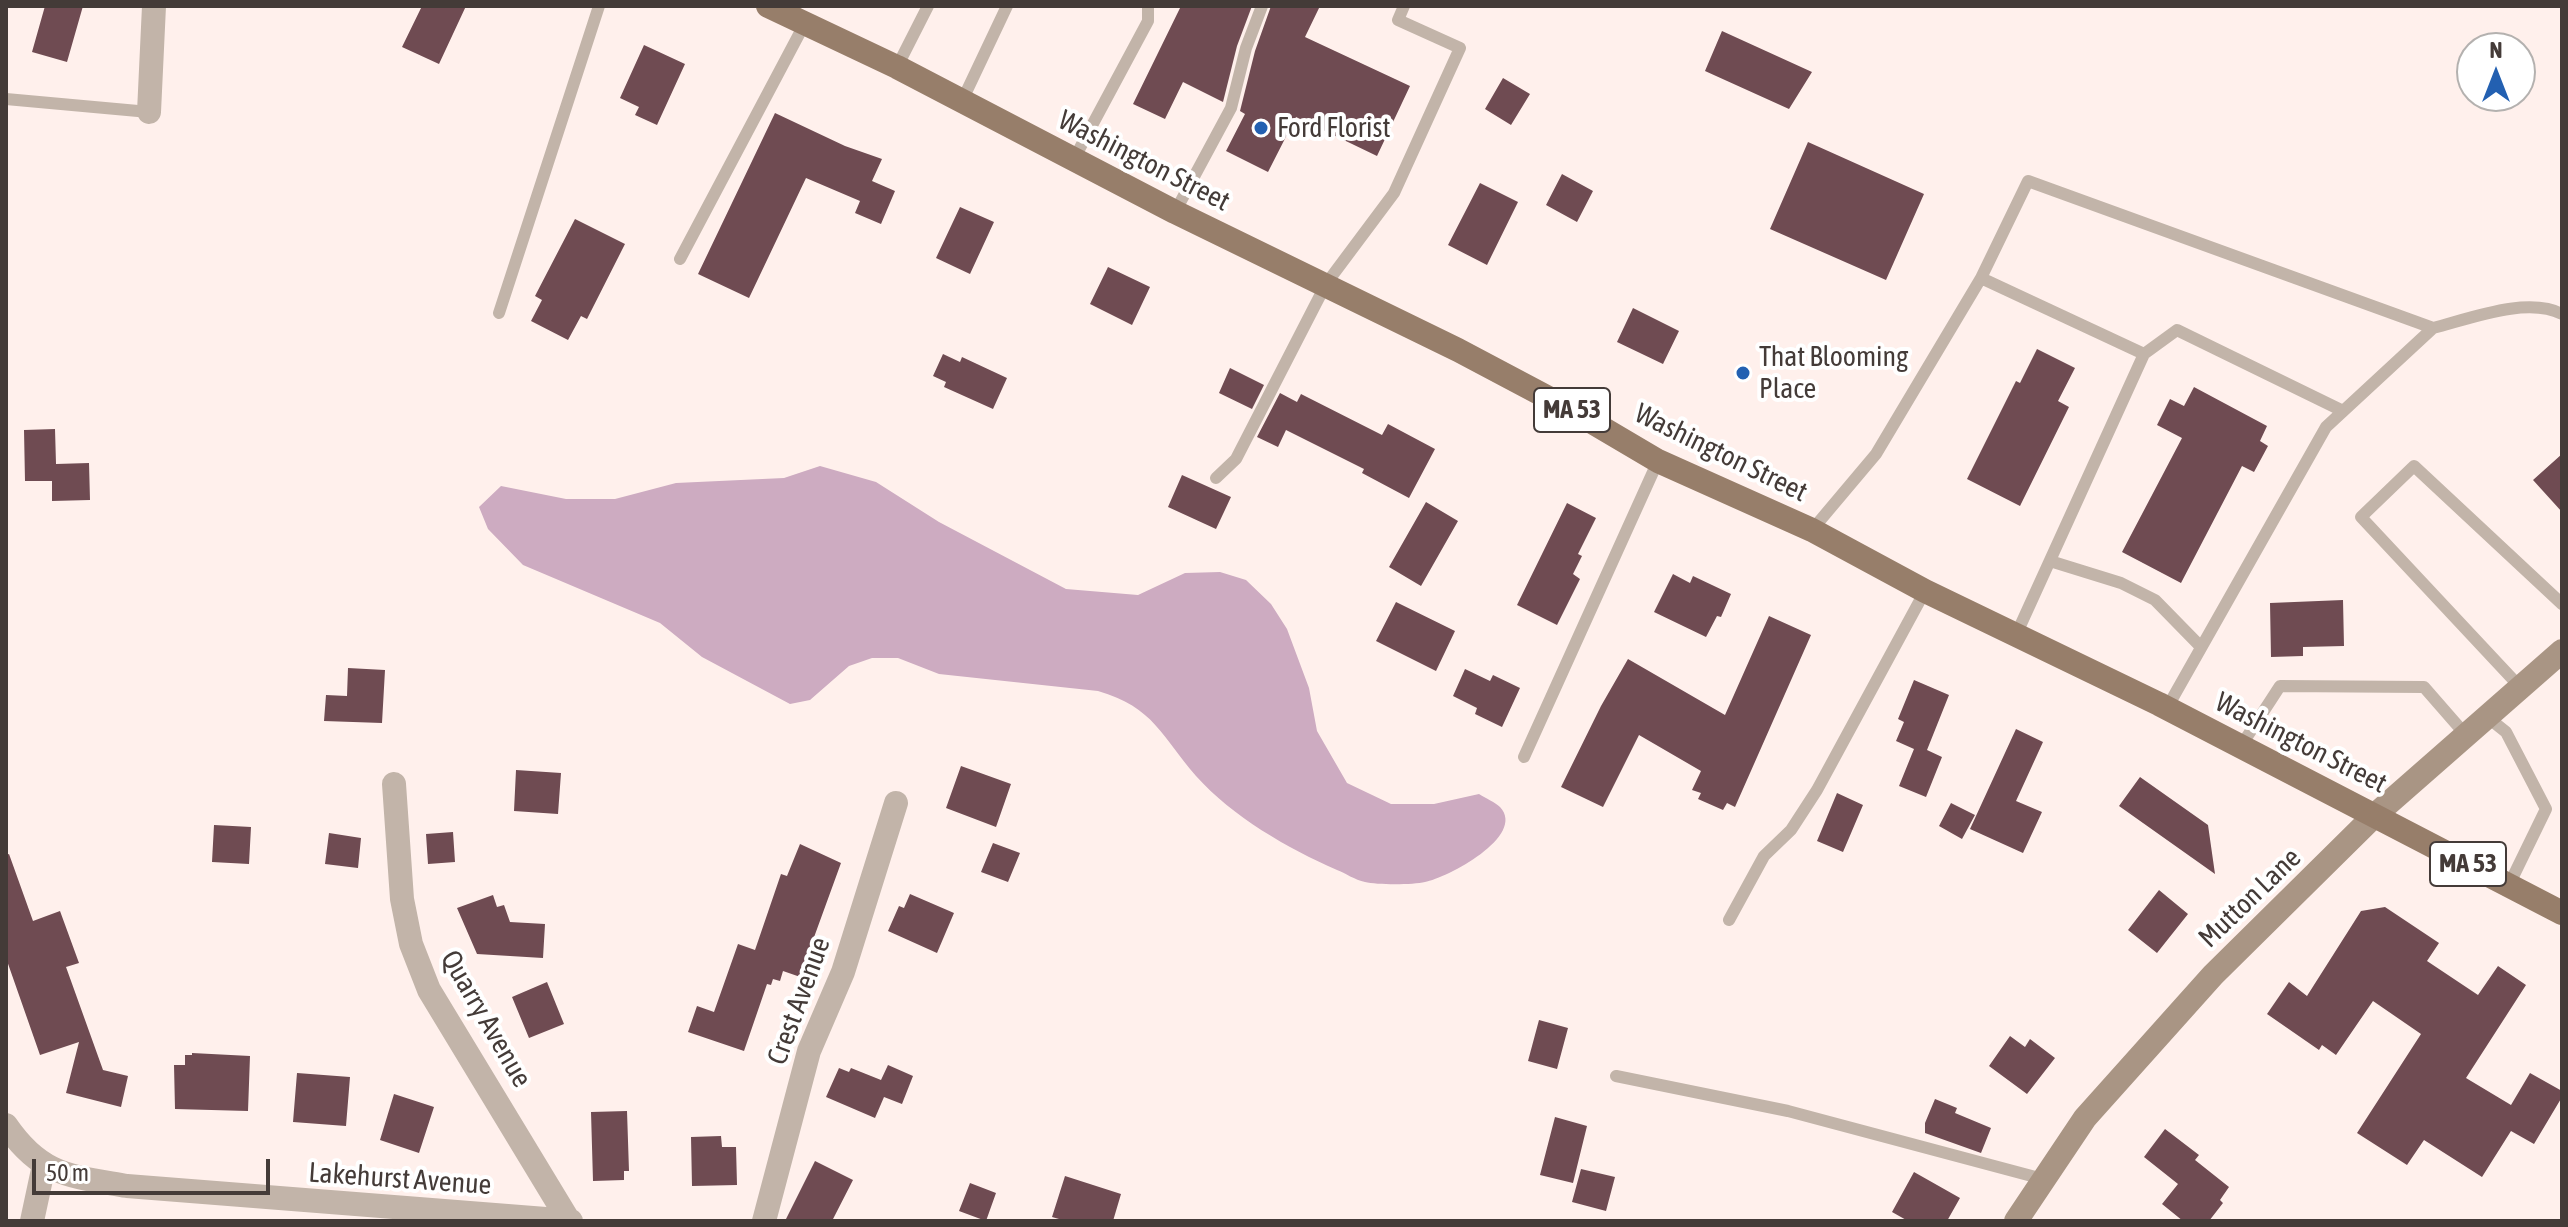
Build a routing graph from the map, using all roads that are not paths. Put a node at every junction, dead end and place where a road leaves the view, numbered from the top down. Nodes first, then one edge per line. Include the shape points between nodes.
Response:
1 (154, 6) edge
2 (599, 6) edge
3 (768, 6) edge
4 (928, 6) edge
5 (1007, 6) edge
6 (1148, 6) edge
7 (1262, 6) edge
8 (1404, 6) edge
9 (805, 23) junction
10 (897, 67) junction
11 (6, 99) edge
12 (962, 101) junction
13 (149, 112) joint
14 (1074, 159) junction
15 (1175, 212) junction
16 (680, 259) dead end
17 (1981, 278) junction
18 (1326, 284) junction
19 (499, 313) dead end
20 (2562, 314) edge
21 (2433, 328) junction
22 (2144, 354) junction
23 (2343, 411) junction
24 (1658, 461) junction
25 (1216, 478) dead end
26 (1812, 530) junction
27 (2050, 561) junction
28 (1925, 591) junction
29 (2562, 604) edge
30 (2016, 635) junction
31 (2201, 647) junction
32 (2562, 651) edge
33 (2520, 687) junction
34 (2167, 708) junction
35 (2486, 716) junction
36 (2465, 734) junction
37 (2241, 746) junction
38 (1524, 757) dead end
39 (394, 784) dead end
40 (896, 803) dead end
41 (2375, 815) junction
42 (2509, 885) junction
43 (2562, 913) edge
44 (1729, 920) dead end
45 (1616, 1076) dead end
46 (6, 1125) edge
47 (44, 1165) junction
48 (2043, 1179) junction
49 (32, 1221) edge
50 (570, 1221) edge
51 (764, 1221) edge
52 (2016, 1221) edge

1 - 13 street
2 - 19 lane
3 - 9 main road, Washington Street / MA 53
4 - 10 lane
5 - 12 lane
6 - 14 lane via 1148,21
7 - 15 lane via 1231,108
8 - 18 lane via 1398,20 1460,48 1394,193
9 - 10 main road, Washington Street / MA 53
9 - 16 lane
10 - 12 main road, Washington Street / MA 53
11 - 13 lane
12 - 14 main road, Washington Street / MA 53
14 - 15 main road, Washington Street / MA 53
15 - 18 main road, Washington Street / MA 53
17 - 21 lane via 2028,181
17 - 22 lane
17 - 26 lane via 1876,454
18 - 24 main road, Washington Street / MA 53 via 1562,405
18 - 25 lane via 1236,459
20 - 21 lane via 2523,306
21 - 23 lane
22 - 23 lane via 2177,330
22 - 27 lane
23 - 31 lane via 2326,427
24 - 26 main road, Washington Street / MA 53
24 - 38 lane
26 - 28 main road, Washington Street / MA 53
27 - 30 lane
27 - 31 lane via 2121,583 2155,600
28 - 30 main road, Washington Street / MA 53
28 - 44 lane via 1817,790 1791,830 1764,856
29 - 33 lane via 2414,466 2361,517
30 - 34 main road, Washington Street / MA 53
31 - 34 lane
32 - 33 street, Mutton Lane
33 - 35 street, Mutton Lane
34 - 37 main road, Washington Street / MA 53
35 - 36 street, Mutton Lane
35 - 42 lane via 2506,732 2546,809
36 - 37 lane via 2424,687 2280,686
36 - 41 street, Mutton Lane
37 - 41 main road, Washington Street / MA 53
39 - 50 street, Quarry Avenue via 402,899 411,944 429,990
40 - 51 street, Crest Avenue via 843,972 809,1051
41 - 42 main road, Washington Street / MA 53
41 - 48 street, Mutton Lane via 2213,975 2085,1118
42 - 43 main road, Washington Street / MA 53
45 - 48 lane via 1788,1111
46 - 47 street, Lakehurst Avenue via 25,1152
47 - 49 street
47 - 50 street, Lakehurst Avenue via 127,1186
48 - 52 street, Mutton Lane

